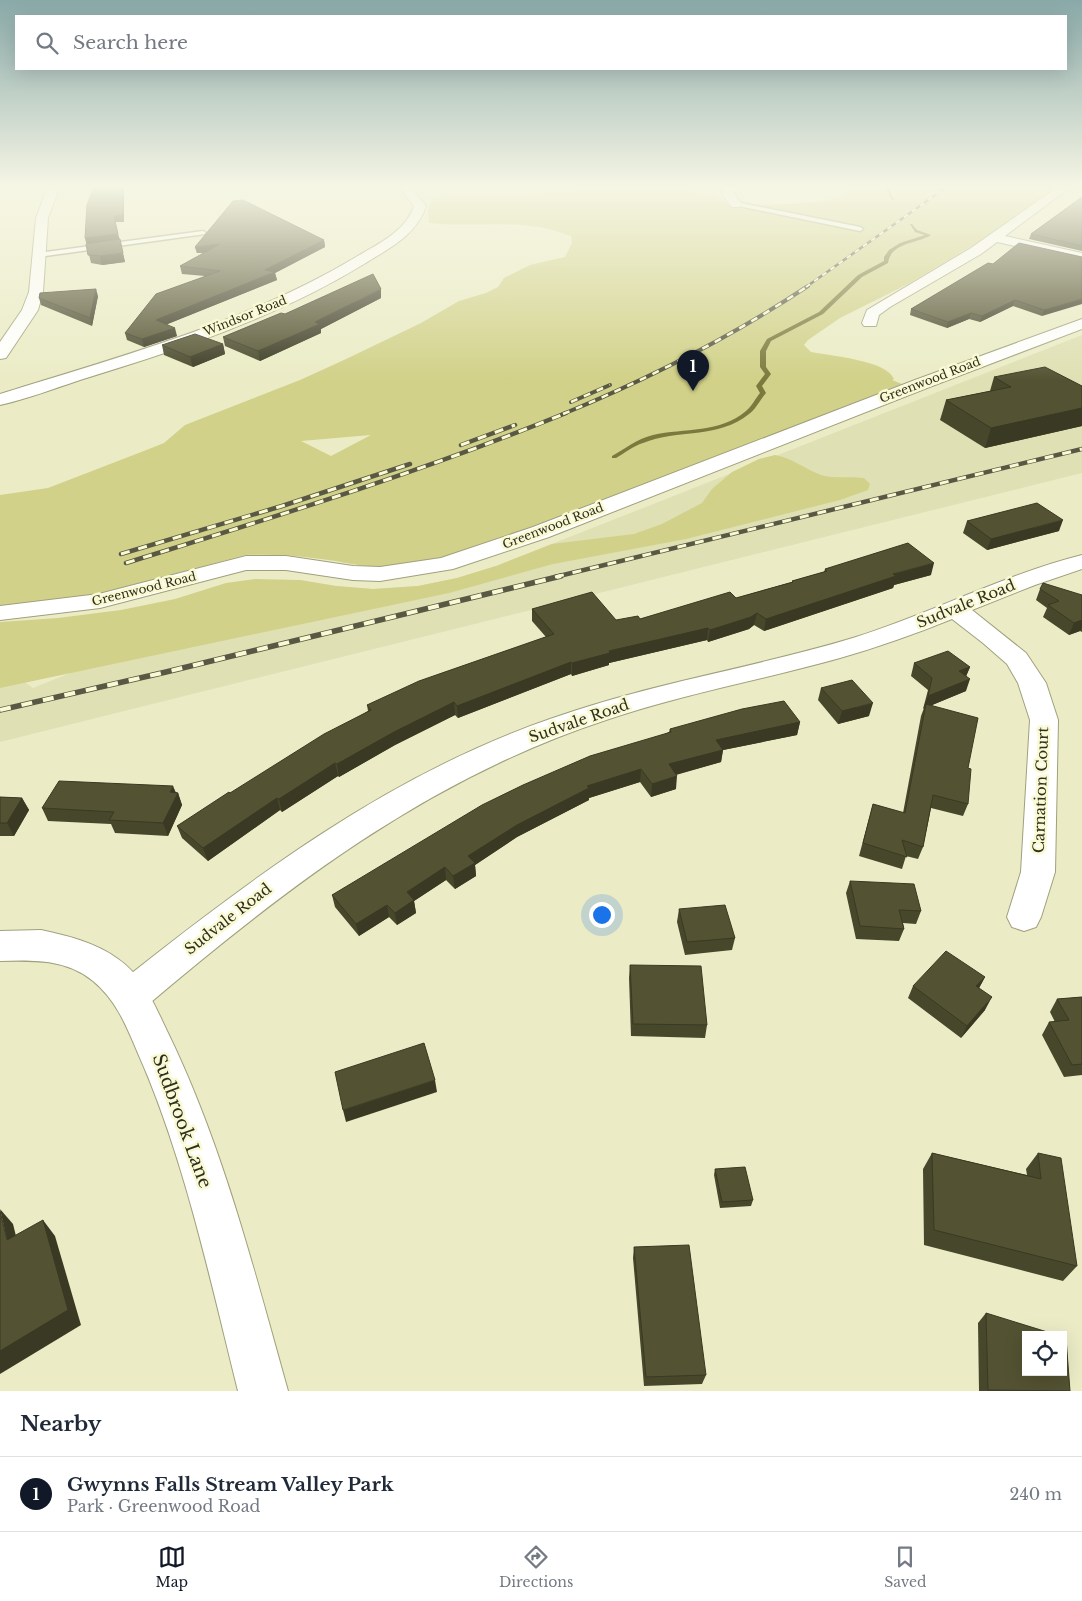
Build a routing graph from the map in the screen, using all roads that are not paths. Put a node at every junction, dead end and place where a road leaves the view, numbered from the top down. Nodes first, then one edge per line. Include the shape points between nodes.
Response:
1 (39, 251) edge
2 (74, 251) edge
3 (376, 251) edge
4 (975, 251) edge
5 (1054, 251) edge
6 (38, 256) junction
7 (1082, 257) edge
8 (870, 323) dead end
9 (1082, 324) edge
10 (0, 354) edge
11 (6, 381) dead end
12 (49, 384) junction
13 (0, 400) edge
14 (1082, 562) edge
15 (953, 608) junction
16 (0, 613) edge
17 (1024, 917) dead end
18 (0, 946) edge
19 (131, 996) junction
20 (263, 1391) edge

1 - 6 street
2 - 6 lane
3 - 12 street, Windsor Road via 327,280 255,313 189,339
4 - 8 street via 885,304 872,313
5 - 7 street
6 - 10 street via 36,292 30,310
9 - 16 street, Greenwood Road via 541,532 445,564 380,574 286,563 246,563 100,601
11 - 12 street, Windsor Road
12 - 13 street, Windsor Road
14 - 15 street, Sudvale Road
15 - 17 street, Carnation Court via 1016,659 1032,683 1044,720 1038,872
15 - 19 street, Sudvale Road via 874,640 664,693 603,711 513,745 439,780 302,863 227,918
18 - 19 street, Sudbrook Lane via 41,945 75,953 106,970
19 - 20 street, Sudbrook Lane via 170,1082 199,1164 238,1293

